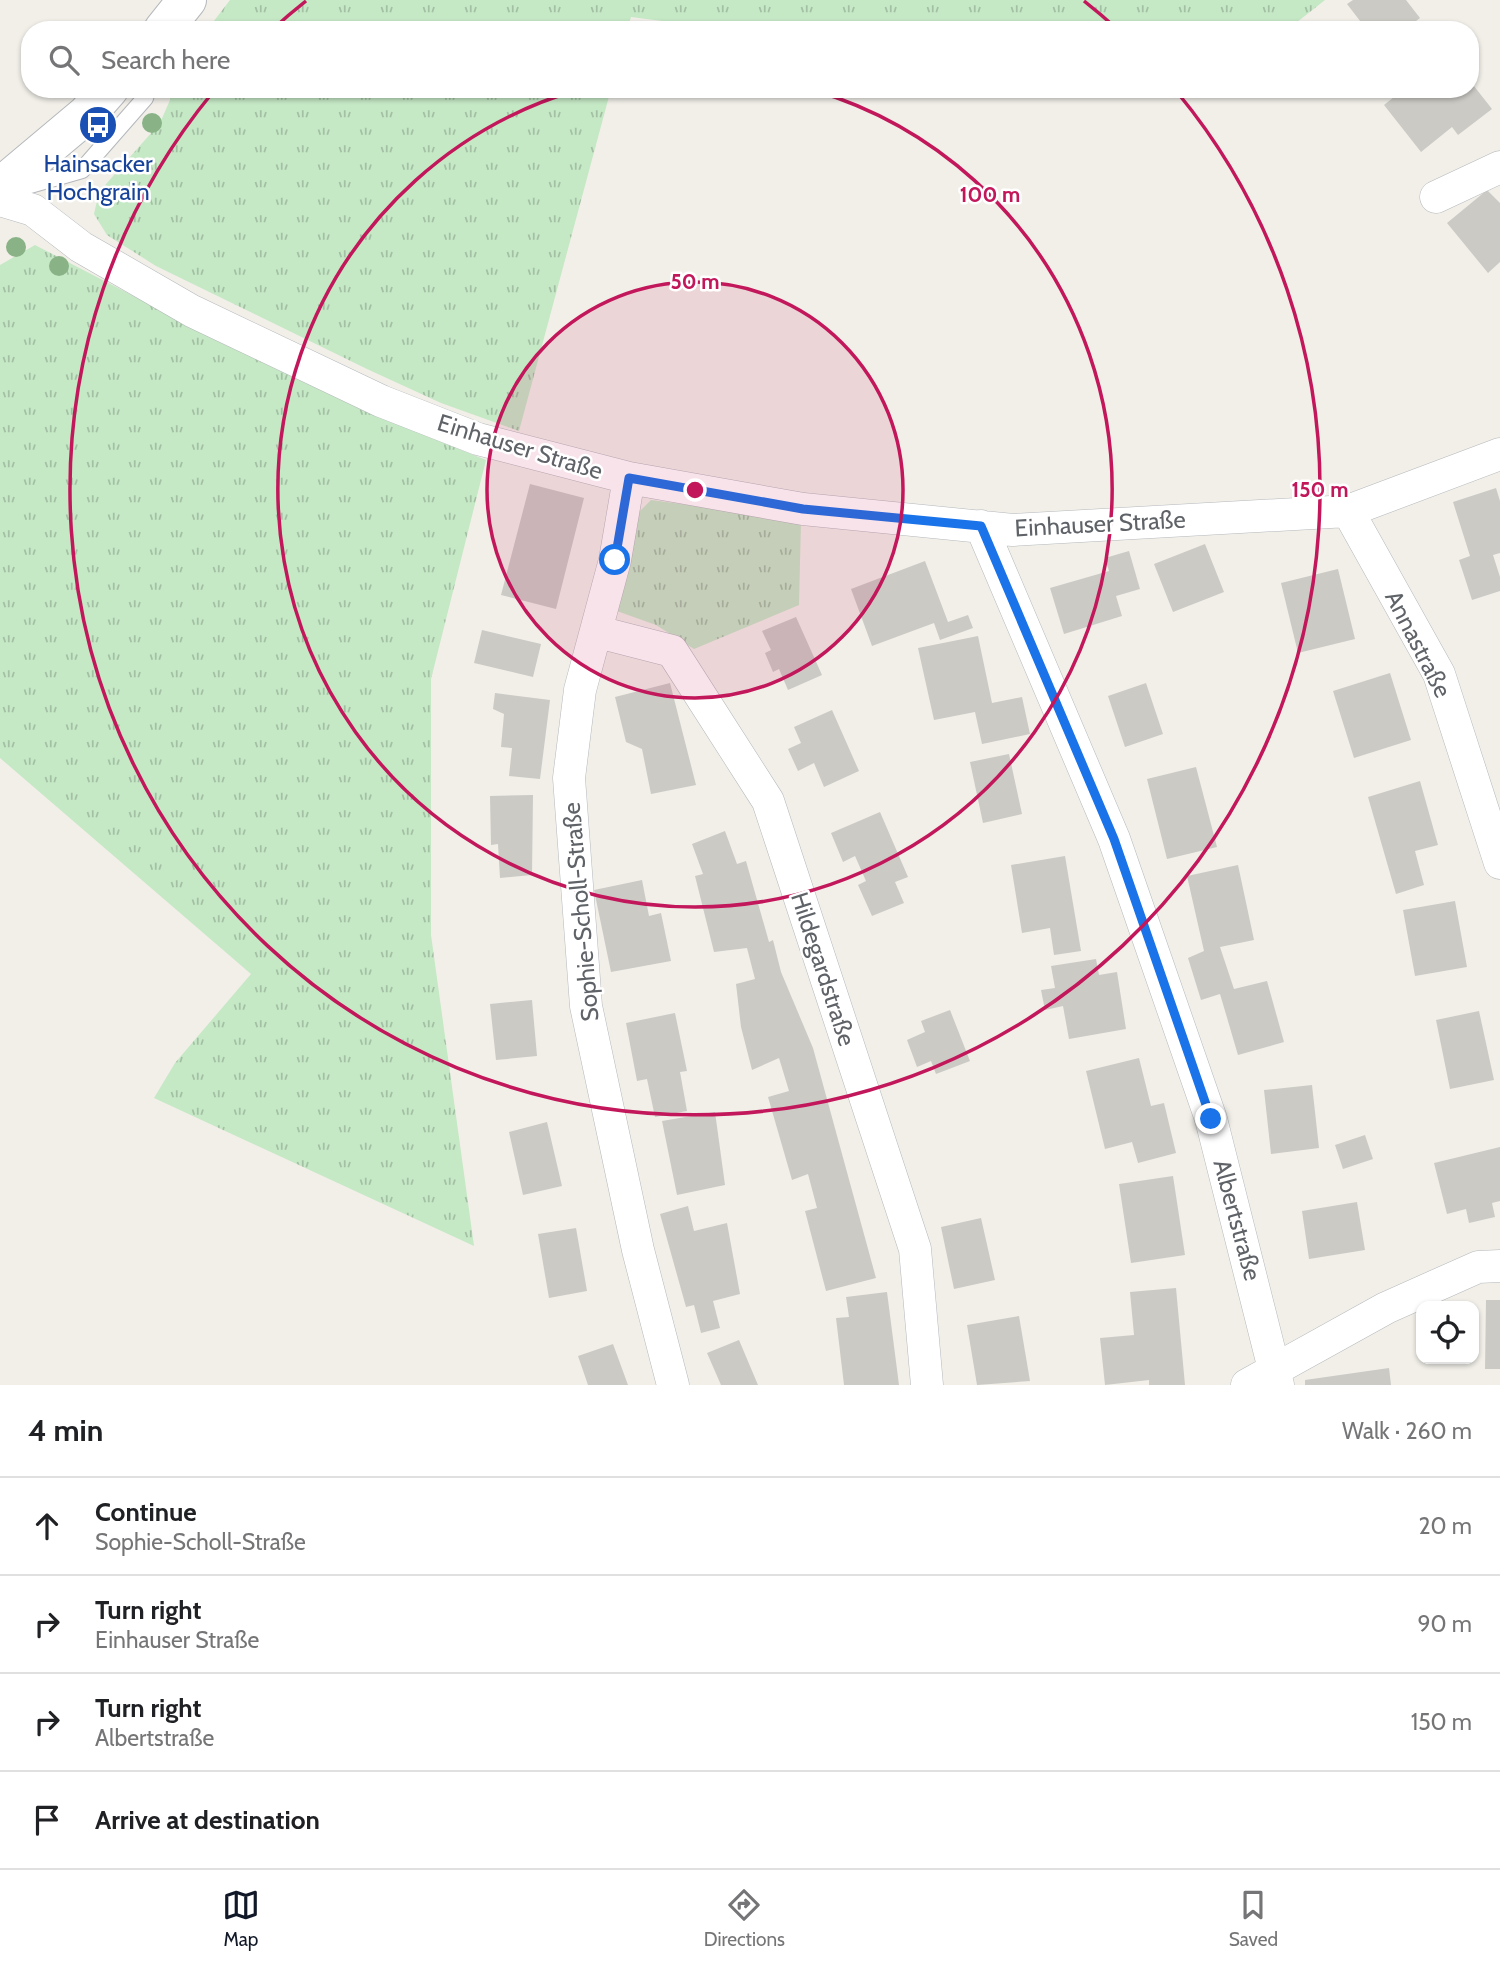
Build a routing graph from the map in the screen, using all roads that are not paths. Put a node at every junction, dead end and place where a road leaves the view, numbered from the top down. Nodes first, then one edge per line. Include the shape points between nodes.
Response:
1 (101, 98) edge
2 (145, 98) edge
3 (1500, 167) edge
4 (0, 187) edge
5 (0, 193) edge
6 (1436, 197) dead end
7 (0, 200) edge
8 (1500, 454) edge
9 (629, 478) junction
10 (1348, 512) junction
11 (981, 526) junction
12 (598, 632) junction
13 (1500, 863) edge
14 (1500, 1265) edge
15 (1277, 1377) edge
16 (673, 1385) edge
17 (927, 1385) edge
18 (1247, 1385) edge

1 - 4 street
2 - 5 lane via 82,170
3 - 6 street
7 - 9 street, Einhauser Straße via 33,210 81,247 192,311 381,401 478,439
8 - 10 street, Einhauser Straße
9 - 11 street, Einhauser Straße via 803,509
9 - 12 street, Sophie-Scholl-Straße
10 - 11 street, Einhauser Straße via 1013,530
10 - 13 street, Annastraße via 1439,674
11 - 15 street, Albertstraße via 1118,852 1211,1119
12 - 16 street, Sophie-Scholl-Straße via 580,690 569,778 586,1006 638,1250
12 - 17 street, Hildegardstraße via 671,651 768,800 915,1249
14 - 15 street via 1478,1267 1386,1308
15 - 18 street

